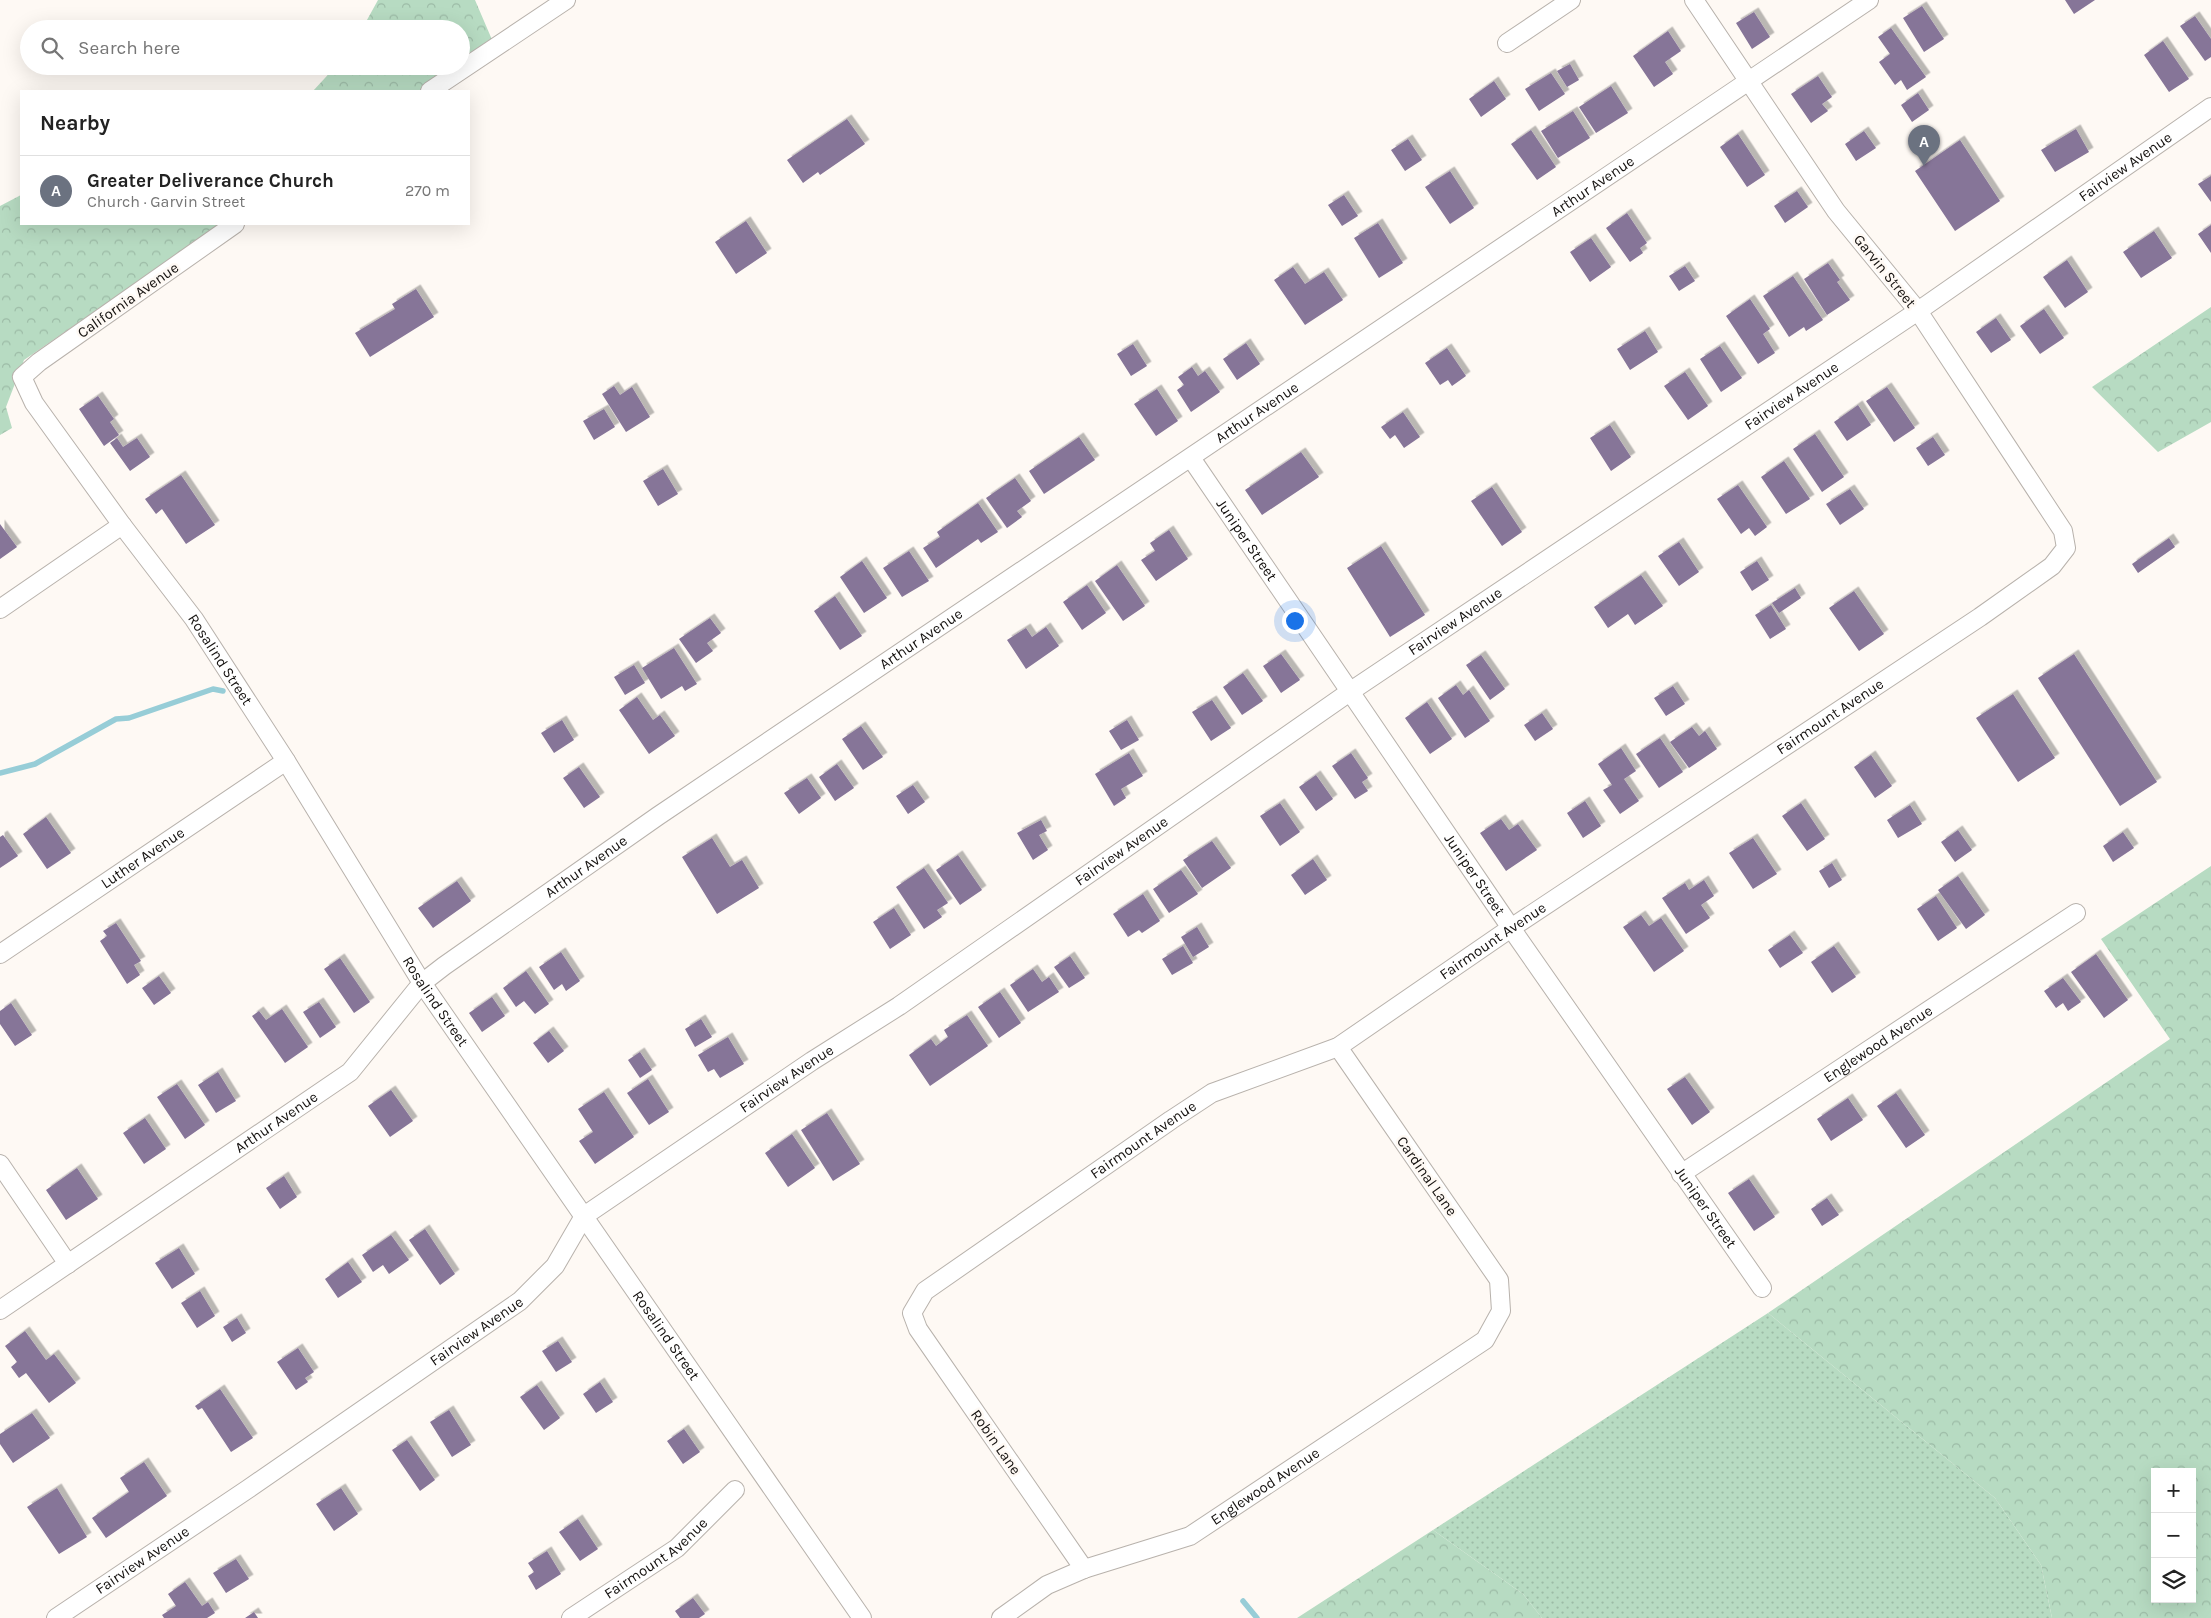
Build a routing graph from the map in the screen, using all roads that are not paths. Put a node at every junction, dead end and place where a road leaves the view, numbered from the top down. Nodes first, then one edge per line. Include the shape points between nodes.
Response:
1 (566, 0) edge
2 (1571, 0) edge
3 (1694, 0) edge
4 (1869, 0) edge
5 (1507, 44) dead end
6 (470, 64) edge
7 (454, 75) edge
8 (1749, 82) junction
9 (431, 90) edge
10 (2211, 107) edge
11 (234, 225) edge
12 (1918, 311) junction
13 (22, 377) joint
14 (1191, 458) junction
15 (122, 525) junction
16 (2066, 548) joint
17 (0, 608) edge
18 (1351, 691) junction
19 (286, 760) junction
20 (2076, 913) dead end
21 (1511, 928) junction
22 (0, 954) edge
23 (422, 983) junction
24 (1338, 1047) junction
25 (0, 1164) edge
26 (1681, 1174) junction
27 (584, 1216) junction
28 (68, 1264) junction
29 (1762, 1288) dead end
30 (0, 1310) edge
31 (1501, 1311) joint
32 (912, 1313) joint
33 (734, 1490) dead end
34 (1084, 1569) junction
35 (56, 1618) edge
36 (571, 1618) edge
37 (862, 1618) edge
38 (1001, 1618) edge

1 - 6 street
2 - 5 street
3 - 8 street, Garvin Street
4 - 8 street, Arthur Avenue
7 - 9 street
8 - 12 street, Garvin Street via 1836,210
8 - 14 street, Arthur Avenue
10 - 12 street, Fairview Avenue
11 - 13 street, California Avenue
12 - 16 street, Garvin Street via 2063,531
12 - 18 street, Fairview Avenue
13 - 15 street, Rosalind Street via 34,403
14 - 18 street, Juniper Street
14 - 23 street, Arthur Avenue via 658,816
15 - 17 street
15 - 19 street, Rosalind Street via 194,619
16 - 21 street, Fairmount Avenue via 2052,566 1988,611
18 - 21 street, Juniper Street
18 - 27 street, Fairview Avenue via 899,1006
19 - 22 street, Luther Avenue
19 - 23 street, Rosalind Street
20 - 26 street, Englewood Avenue
21 - 24 street, Fairmount Avenue
21 - 26 street, Juniper Street
23 - 27 street, Rosalind Street
23 - 28 street, Arthur Avenue via 350,1072
24 - 31 street, Cardinal Lane via 1499,1280
24 - 32 street, Fairmount Avenue via 1212,1093 924,1292
25 - 28 street
26 - 29 street, Juniper Street
27 - 35 street, Fairview Avenue via 556,1266 520,1301
27 - 37 street, Rosalind Street
28 - 30 street, Arthur Avenue
31 - 34 street, Englewood Avenue via 1485,1340 1190,1536
32 - 34 street, Robin Lane via 918,1329
33 - 36 street, Fairmount Avenue via 676,1548
34 - 38 street, Englewood Avenue via 1047,1585

